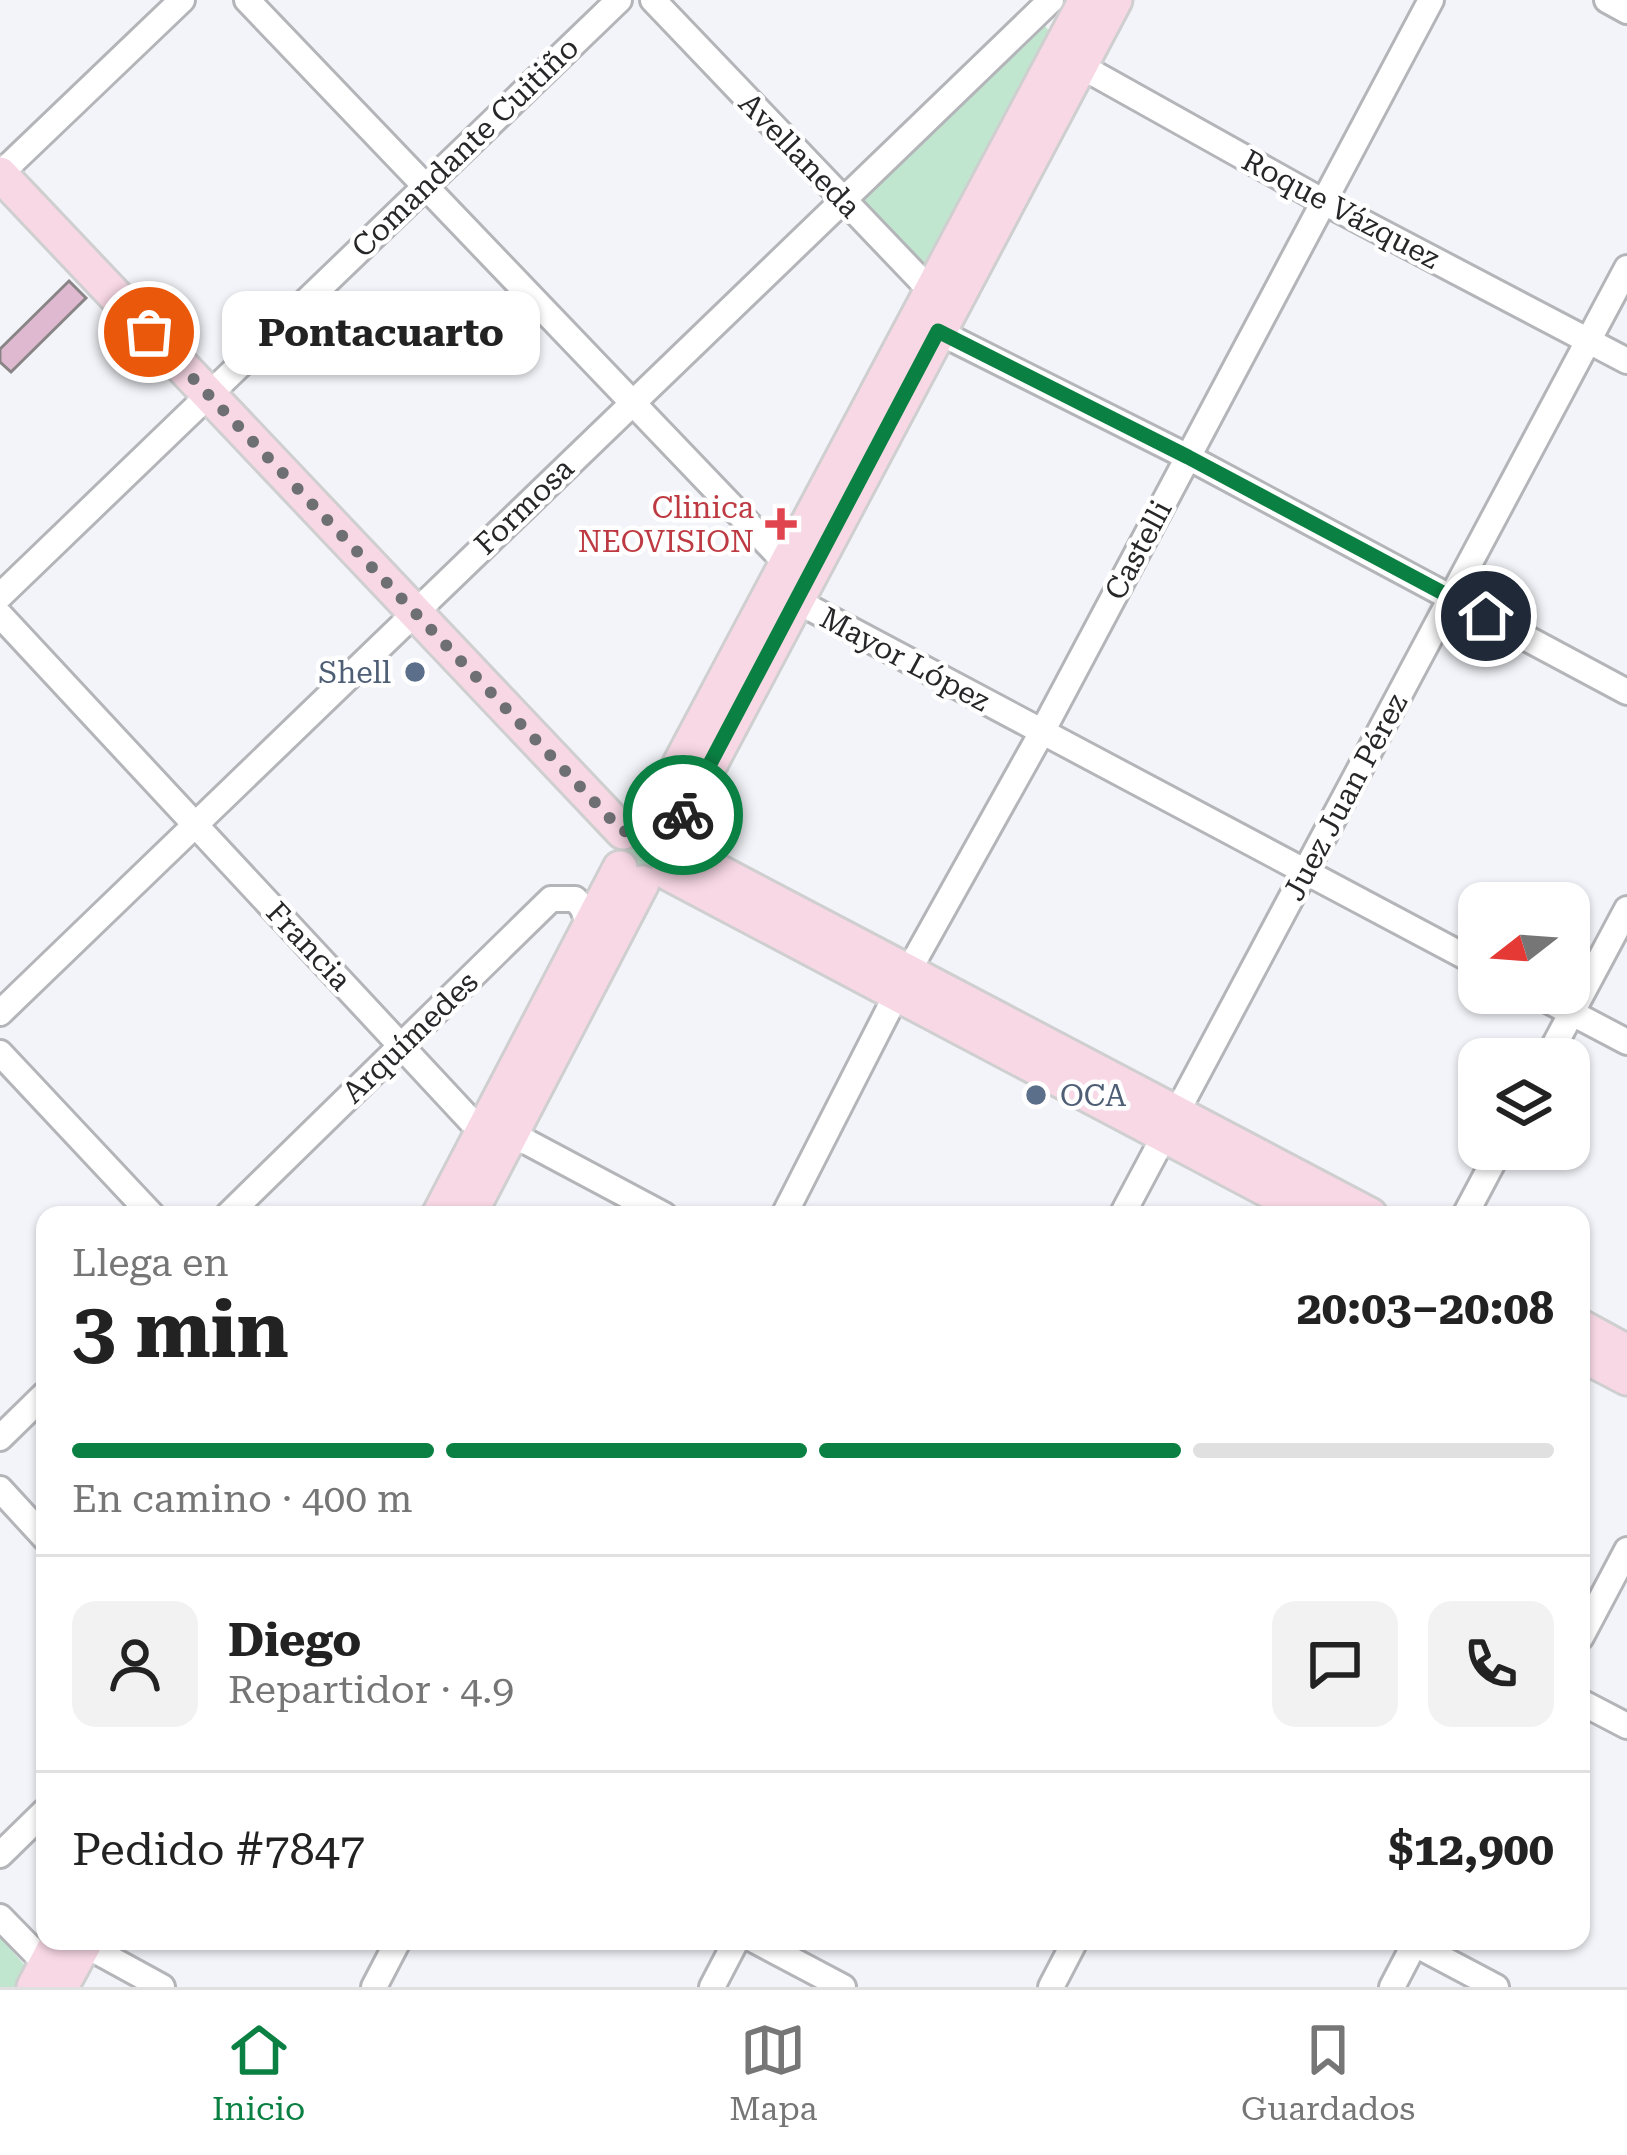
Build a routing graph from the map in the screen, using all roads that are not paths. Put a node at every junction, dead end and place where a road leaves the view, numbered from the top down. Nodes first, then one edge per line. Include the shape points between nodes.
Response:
1 (182, 0) edge
2 (248, 0) edge
3 (619, 0) edge
4 (653, 0) edge
5 (1115, 0) edge
6 (1431, 0) edge
7 (1607, 0) edge
8 (1075, 9) edge
9 (1627, 10) edge
10 (1069, 59) junction
11 (0, 174) edge
12 (424, 186) junction
13 (842, 200) junction
14 (1324, 202) junction
15 (1627, 268) edge
16 (934, 310) junction
17 (1588, 340) junction
18 (1627, 361) edge
19 (209, 395) junction
20 (630, 404) junction
21 (1188, 457) junction
22 (786, 563) junction
23 (0, 596) edge
24 (798, 596) junction
25 (1451, 598) junction
26 (414, 612) junction
27 (0, 615) edge
28 (1627, 692) edge
29 (1042, 732) junction
30 (195, 824) junction
31 (650, 852) junction
32 (1305, 872) junction
33 (1627, 909) edge
34 (590, 926) junction
35 (1458, 953) edge
36 (1590, 978) edge
37 (903, 981) junction
38 (0, 1013) edge
39 (1573, 1014) edge
40 (1627, 1042) edge
41 (402, 1046) junction
42 (0, 1054) edge
43 (1171, 1124) junction
44 (498, 1132) junction
45 (1489, 1170) edge
46 (144, 1206) edge
47 (237, 1206) edge
48 (445, 1206) edge
49 (472, 1206) edge
50 (646, 1206) edge
51 (789, 1206) edge
52 (1128, 1206) edge
53 (1301, 1206) edge
54 (1350, 1206) edge
55 (1471, 1206) edge
56 (1590, 1332) edge
57 (1627, 1352) edge
58 (1590, 1359) edge
59 (1627, 1378) edge
60 (36, 1403) edge
61 (0, 1438) edge
62 (0, 1489) edge
63 (36, 1528) edge
64 (1627, 1550) edge
65 (1590, 1620) edge
66 (1590, 1707) edge
67 (1627, 1726) edge
68 (36, 1819) edge
69 (0, 1855) edge
70 (0, 1917) edge
71 (36, 1941) edge
72 (393, 1950) edge
73 (731, 1950) edge
74 (773, 1950) edge
75 (1070, 1950) edge
76 (1409, 1950) edge
77 (1428, 1950) edge
78 (64, 1960) edge
79 (162, 1987) edge
80 (374, 1987) edge
81 (712, 1987) edge
82 (843, 1987) edge
83 (1051, 1987) edge
84 (1392, 1987) edge
85 (1496, 1987) edge

1 - 11 street
2 - 12 street, Mayor López
3 - 12 street, Comandante Cuitiño
4 - 13 street, Avellaneda
5 - 8 main road
6 - 14 street, Castelli
7 - 9 street
8 - 10 main road
8 - 13 street, Formosa
10 - 14 street, Roque Vázquez
10 - 16 main road
11 - 19 main road
12 - 19 street, Comandante Cuitiño
12 - 20 street, Mayor López
13 - 16 street, Avellaneda
13 - 20 street, Formosa
14 - 17 street, Roque Vázquez
14 - 21 street, Castelli
15 - 17 street, Juez Juan Pérez
16 - 21 street, Avellaneda
16 - 22 main road
16 - 24 main road
17 - 18 street, Roque Vázquez
17 - 25 street, Juez Juan Pérez
19 - 23 street, Comandante Cuitiño
19 - 26 main road
20 - 22 street, Mayor López
20 - 26 street, Formosa
21 - 25 street, Avellaneda
21 - 29 street, Castelli
22 - 24 street, Mayor López
22 - 31 main road
24 - 29 street, Mayor López
24 - 31 main road
25 - 28 street, Avellaneda
25 - 32 street, Juez Juan Pérez
26 - 30 street, Formosa
26 - 31 main road
27 - 30 street, Francia
29 - 32 street, Mayor López
29 - 37 street, Castelli
30 - 38 street, Formosa
30 - 41 street, Francia
31 - 34 main road
31 - 37 main road
31 - 44 main road
32 - 35 street, Mayor López
32 - 43 street, Juez Juan Pérez
33 - 36 street
34 - 41 street, Arquímedes via 575,899 551,899
34 - 44 main road
37 - 43 main road
37 - 51 street, Castelli
39 - 40 street
41 - 44 street, Francia via 470,1120
41 - 47 street, Arquímedes
42 - 46 street
43 - 52 street, Juez Juan Pérez
43 - 53 main road
43 - 54 main road
44 - 48 main road
44 - 49 main road
44 - 50 street, Francia
45 - 55 street
56 - 57 main road
58 - 59 main road
60 - 61 street
62 - 63 street
64 - 65 street
66 - 67 street
68 - 69 street
70 - 71 street
72 - 80 street
73 - 81 street
74 - 82 street
75 - 83 street
76 - 84 street
77 - 85 street
78 - 79 street

